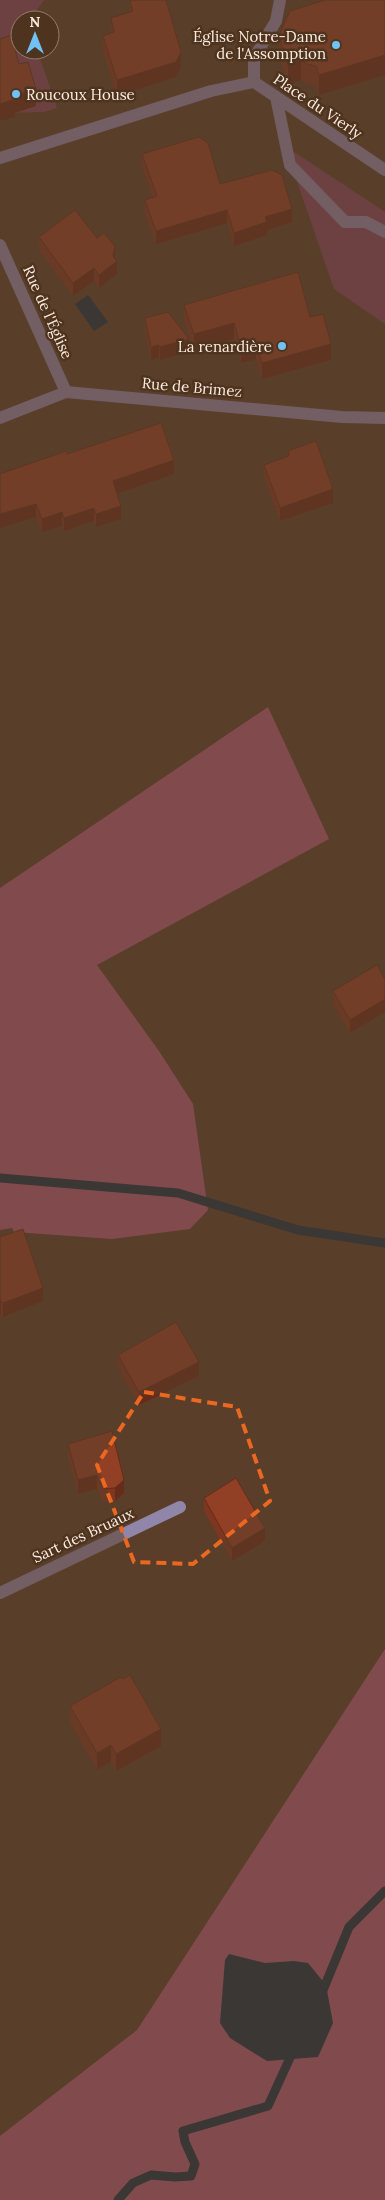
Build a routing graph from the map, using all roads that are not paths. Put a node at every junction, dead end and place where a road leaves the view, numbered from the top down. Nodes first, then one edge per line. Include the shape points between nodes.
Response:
1 (280, 0) edge
2 (254, 82) junction
3 (276, 97) junction
4 (0, 158) edge
5 (385, 170) edge
6 (385, 232) edge
7 (0, 245) edge
8 (66, 392) junction
9 (0, 418) edge
10 (385, 418) edge
11 (180, 1507) dead end
12 (0, 1592) edge

1 - 2 street via 276,21 254,58
2 - 3 street, Place du Vierly
2 - 4 street, Place du Vierly via 211,91
3 - 5 street, Place du Vierly
3 - 6 street via 290,165 345,222 366,222
7 - 8 street, Rue de l'Église
8 - 9 street, Rue de Brimez
8 - 10 street, Rue de Brimez via 342,418
11 - 12 street, Sart des Bruaux

